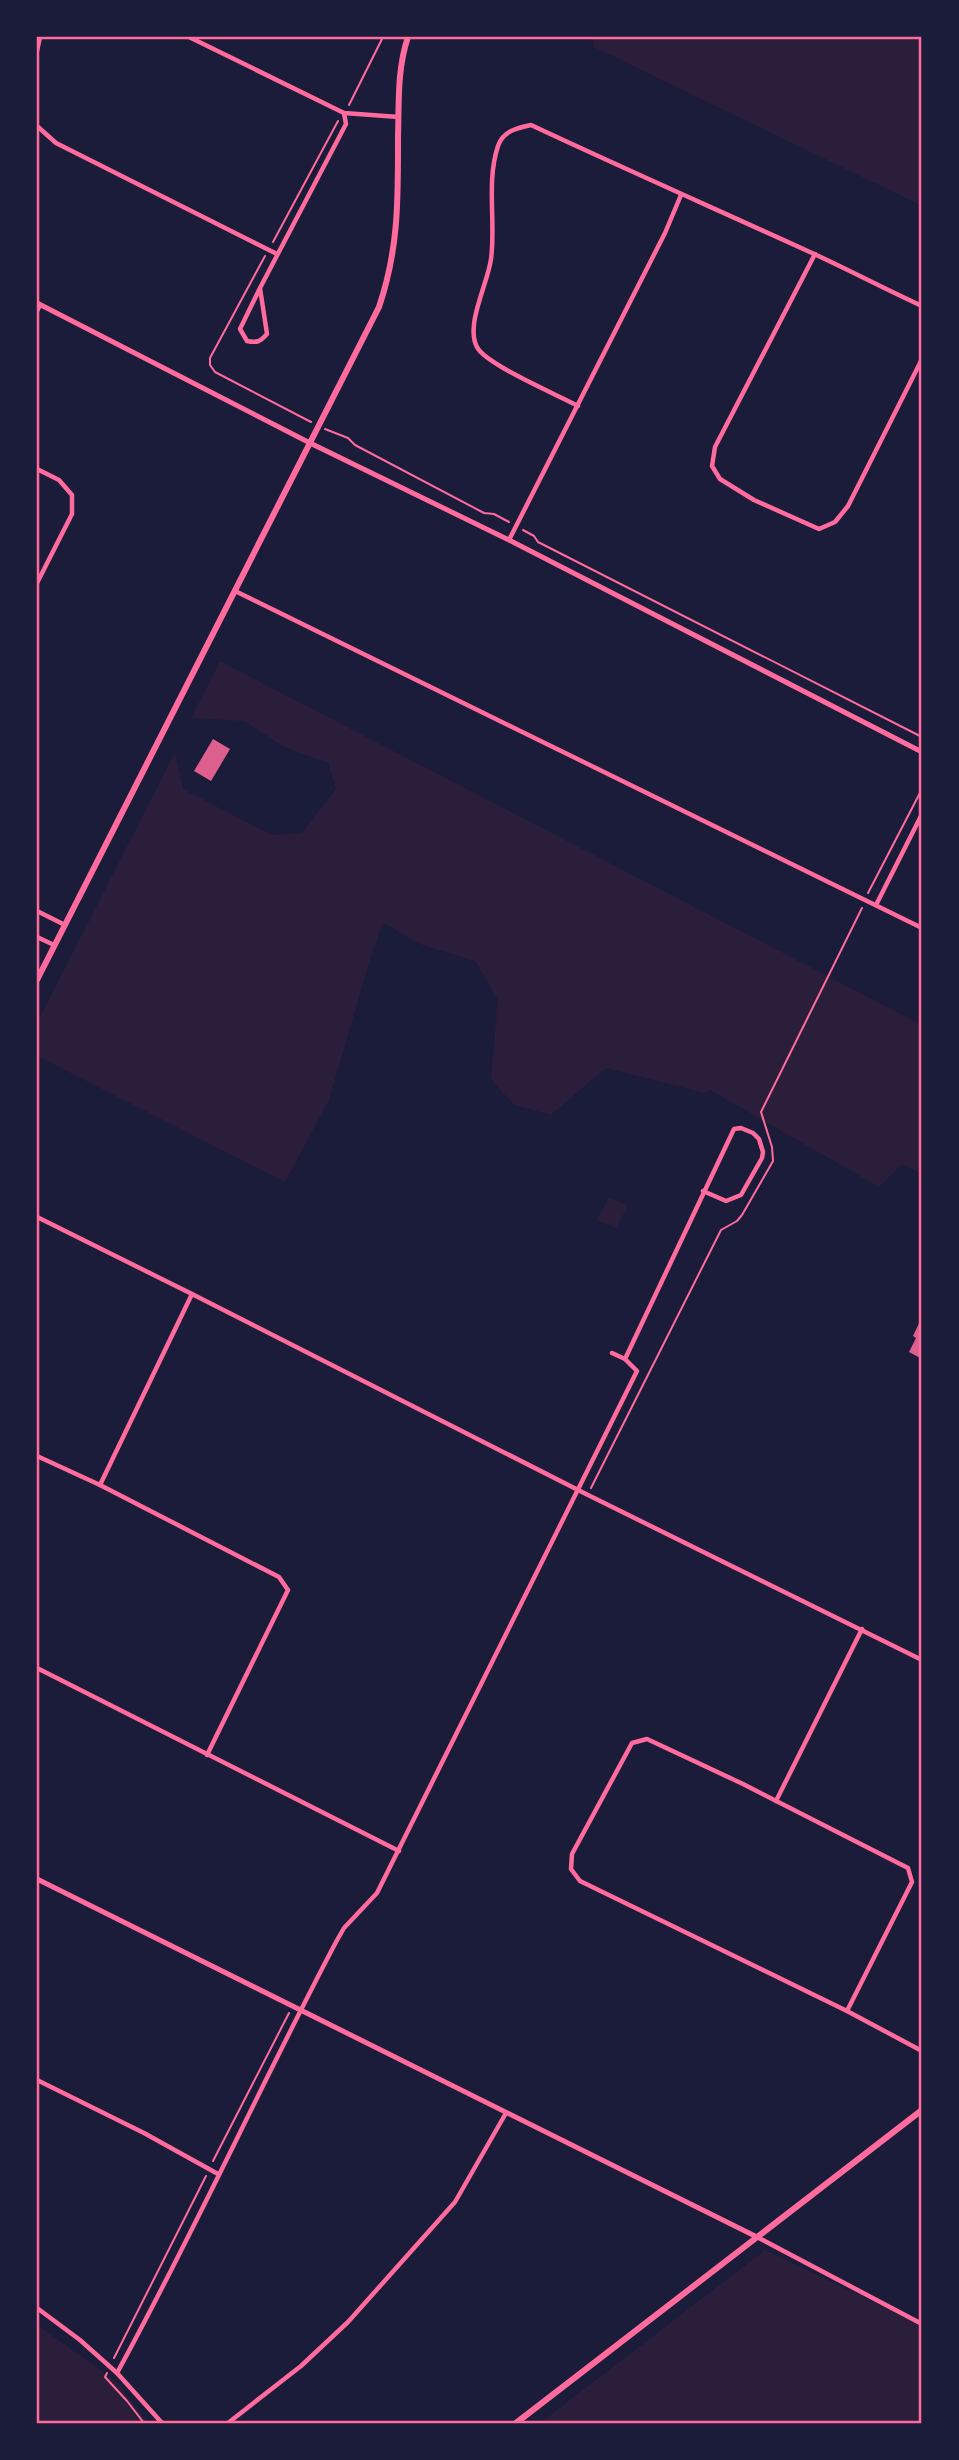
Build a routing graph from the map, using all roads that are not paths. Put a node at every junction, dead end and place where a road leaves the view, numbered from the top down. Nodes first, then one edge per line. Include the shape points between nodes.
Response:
1 (40, 37) edge
2 (189, 37) edge
3 (408, 37) edge
4 (37, 51) edge
5 (344, 113) junction
6 (398, 117) junction
7 (37, 126) edge
8 (681, 195) junction
9 (277, 254) junction
10 (815, 254) junction
11 (260, 288) junction
12 (922, 306) edge
13 (38, 307) edge
14 (922, 359) edge
15 (578, 406) junction
16 (310, 443) junction
17 (37, 469) edge
18 (509, 540) junction
19 (37, 583) edge
20 (234, 591) junction
21 (922, 752) edge
22 (922, 814) edge
23 (876, 905) junction
24 (37, 911) edge
25 (65, 925) junction
26 (922, 928) edge
27 (37, 937) edge
28 (54, 946) junction
29 (37, 980) edge
30 (703, 1191) junction
31 (37, 1217) edge
32 (192, 1294) junction
33 (612, 1353) dead end
34 (625, 1359) junction
35 (37, 1456) edge
36 (100, 1485) junction
37 (577, 1489) junction
38 (862, 1629) junction
39 (922, 1660) edge
40 (37, 1668) edge
41 (207, 1755) junction
42 (776, 1801) junction
43 (399, 1851) junction
44 (37, 1879) edge
45 (300, 2010) junction
46 (846, 2011) junction
47 (922, 2051) edge
48 (37, 2080) edge
49 (922, 2109) edge
50 (506, 2113) junction
51 (218, 2174) junction
52 (757, 2237) junction
53 (37, 2308) edge
54 (922, 2324) edge
55 (117, 2373) junction
56 (162, 2423) edge
57 (228, 2423) edge
58 (516, 2423) edge

1 - 4 street
2 - 5 street
3 - 6 main road
5 - 6 street
5 - 9 street via 346,124
6 - 16 main road via 398,206 388,280 379,307
7 - 9 street via 56,143
8 - 10 street
8 - 15 street
8 - 15 street via 531,125 512,128 498,144 491,259 473,330 477,348 491,361
9 - 11 street
10 - 12 street
10 - 14 street via 715,447 712,466 720,479 819,529 835,522 848,506
11 - 11 street via 240,329 247,341 255,343 267,334
13 - 16 street
15 - 18 street
16 - 18 street
16 - 20 main road
17 - 19 street via 59,480 72,495 72,514
18 - 21 street
20 - 23 street
20 - 25 main road
22 - 23 street
23 - 26 street
24 - 25 street
25 - 28 main road
27 - 28 street
28 - 29 main road
30 - 30 street via 734,1129 748,1130 759,1139 762,1158 741,1195 726,1201
30 - 34 street
31 - 32 street
32 - 36 street
32 - 37 street
33 - 34 street
34 - 37 street via 637,1371
35 - 36 street
36 - 41 street via 279,1577 288,1590
37 - 38 street
37 - 43 street
38 - 39 street
38 - 42 street
40 - 41 street
41 - 43 street
42 - 46 street via 908,1868 912,1882
42 - 46 street via 647,1739 632,1743 572,1854 571,1869 580,1881
43 - 45 street via 377,1893 344,1928
44 - 45 street
45 - 50 street
45 - 51 street
46 - 47 street
48 - 51 street
49 - 52 main road
50 - 52 street
50 - 57 street via 455,2202 348,2322
51 - 55 street via 169,2279
52 - 54 street
52 - 58 main road
53 - 55 street
55 - 56 street

